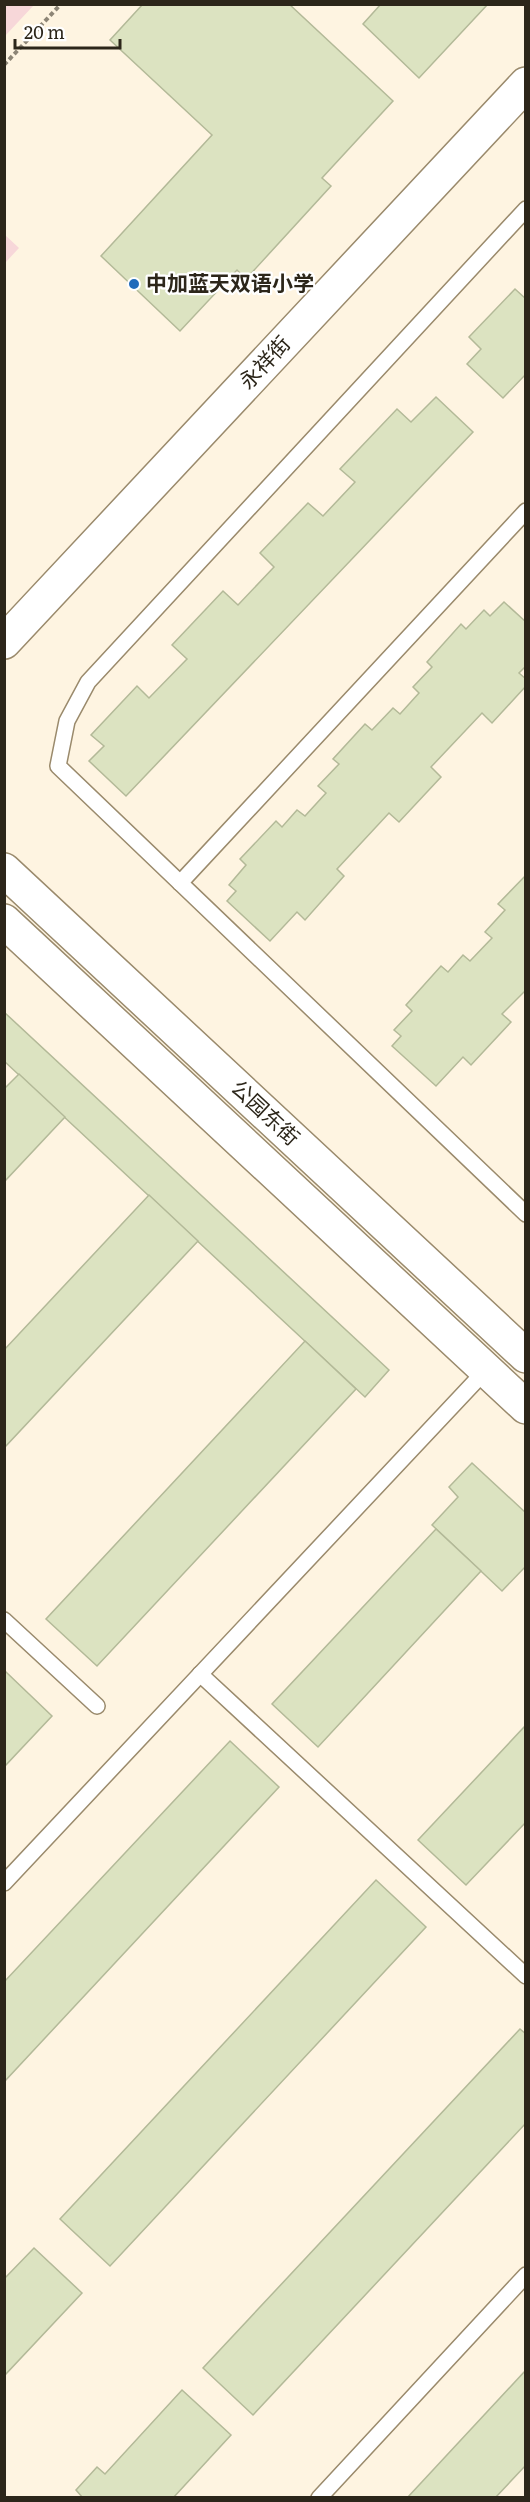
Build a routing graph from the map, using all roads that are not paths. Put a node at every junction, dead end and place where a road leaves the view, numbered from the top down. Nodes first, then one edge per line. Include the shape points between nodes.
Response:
1 (525, 84) edge
2 (525, 209) edge
3 (525, 512) edge
4 (4, 642) edge
5 (4, 870) edge
6 (180, 883) junction
7 (4, 921) edge
8 (525, 1214) edge
9 (525, 1356) edge
10 (486, 1370) junction
11 (525, 1407) edge
12 (4, 1620) edge
13 (200, 1674) junction
14 (97, 1706) dead end
15 (4, 1883) edge
16 (525, 1976) edge
17 (525, 2275) edge
18 (319, 2498) edge

1 - 4 street, 永祥街
2 - 6 lane via 88,682 67,721 58,766
3 - 6 lane
5 - 9 street, 公园东街
6 - 8 lane
7 - 10 street, 公园东街
10 - 11 street, 公园东街
10 - 13 lane
12 - 14 lane
13 - 15 lane
13 - 16 lane
17 - 18 lane

